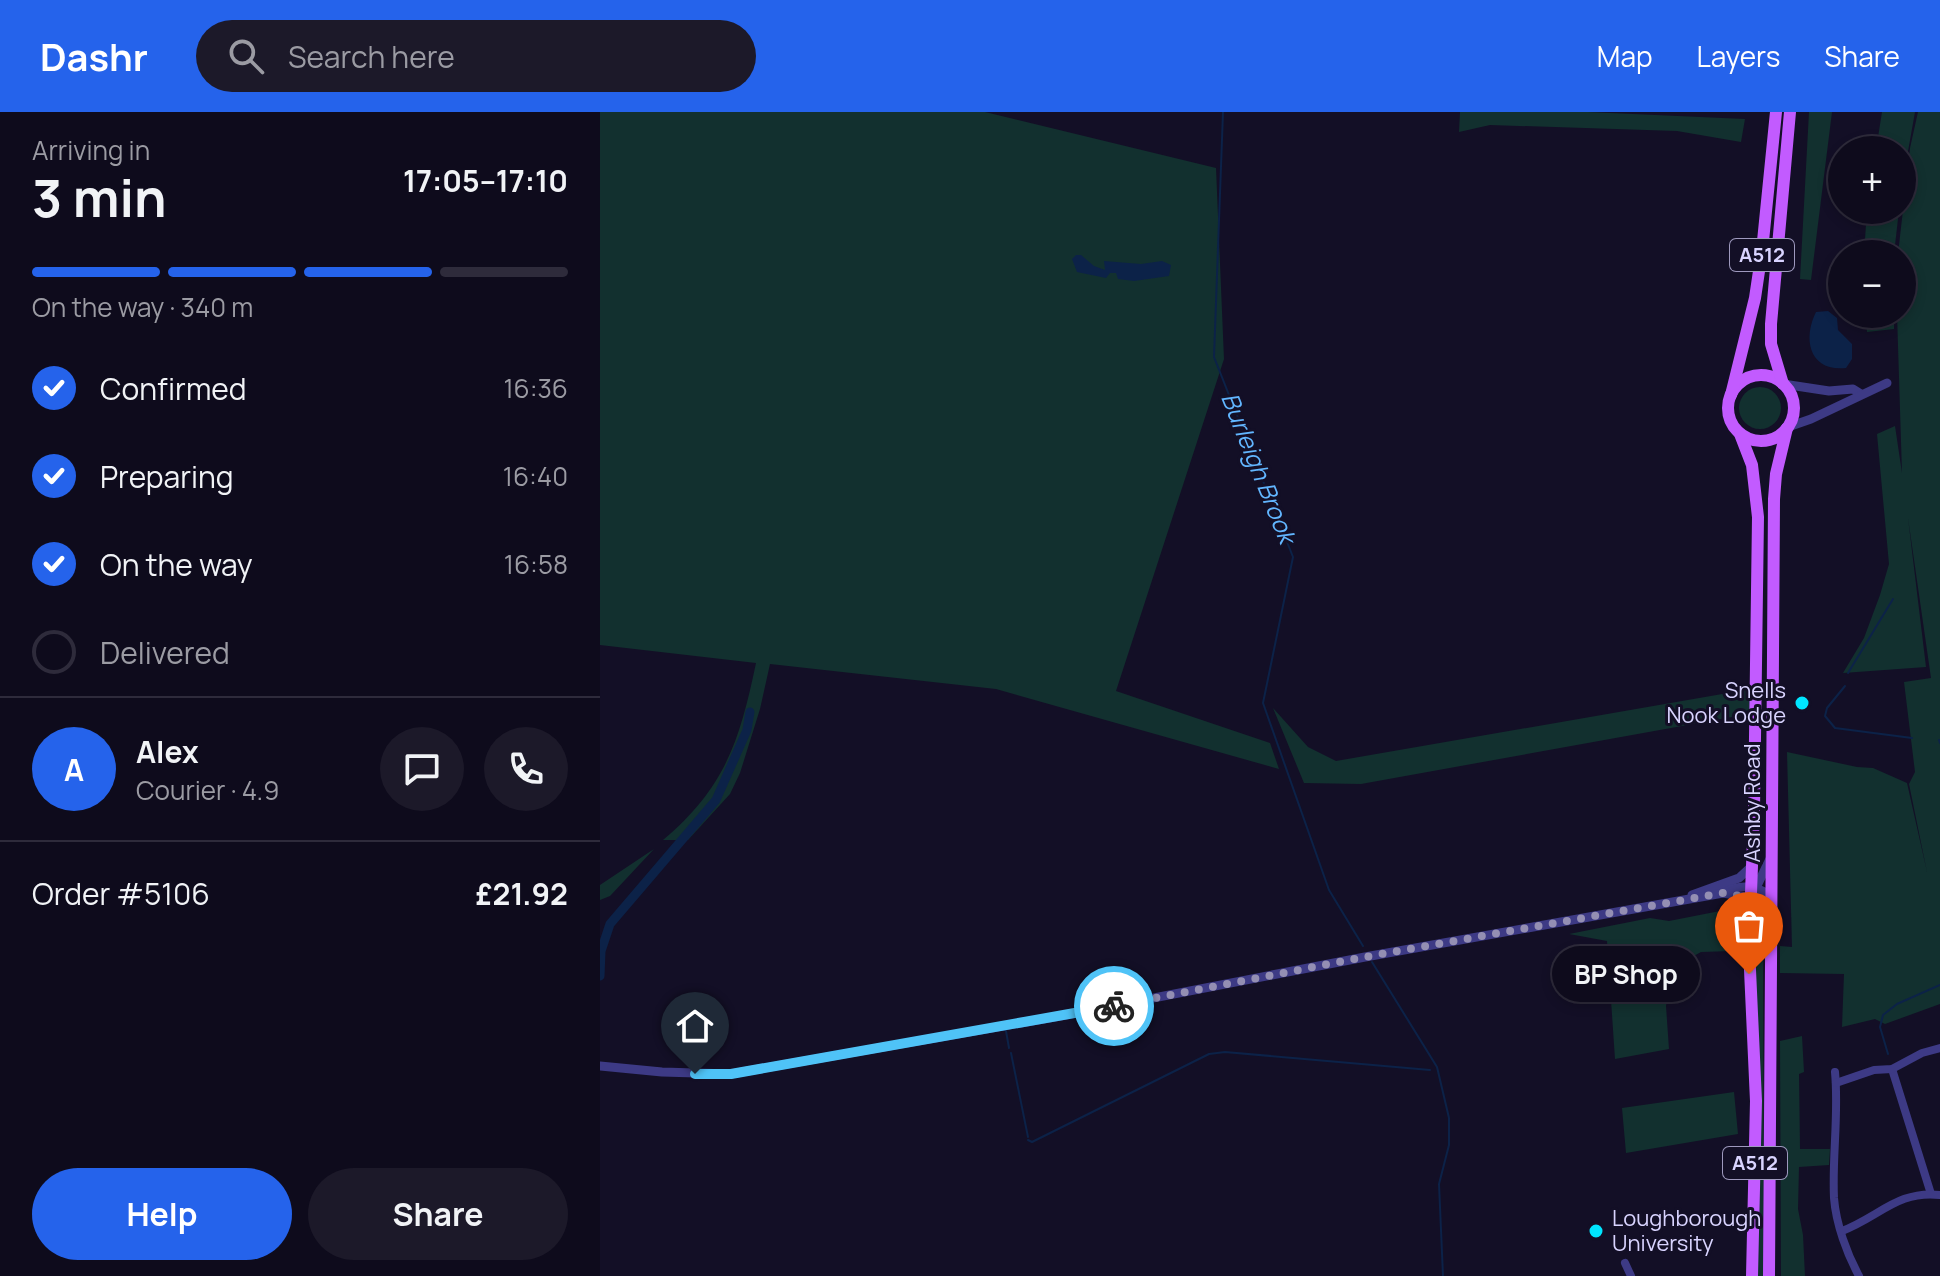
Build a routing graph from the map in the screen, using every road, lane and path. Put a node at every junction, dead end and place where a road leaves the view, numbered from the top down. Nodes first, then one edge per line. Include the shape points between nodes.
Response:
1 (1776, 112) edge
2 (1790, 112) edge
3 (1887, 383) dead end
4 (1783, 384) junction
5 (1861, 394) junction
6 (1731, 395) junction
7 (1787, 428) junction
8 (1740, 434) junction
9 (1771, 856) junction
10 (1752, 866) junction
11 (1753, 891) junction
12 (1771, 896) junction
13 (1686, 899) junction
14 (1937, 1052) edge
15 (600, 1066) edge
16 (1892, 1069) junction
17 (1835, 1072) dead end
18 (1836, 1083) junction
19 (1936, 1194) edge
20 (1842, 1231) junction
21 (1625, 1263) dead end
22 (1631, 1276) edge
23 (1752, 1276) edge
24 (1769, 1276) edge
25 (1859, 1276) edge

1 - 6 main road, A512 via 1760,263
2 - 4 main road, A512 via 1771,324
3 - 5 street
4 - 5 street
4 - 6 main road via 1767,376 1750,377
4 - 7 main road via 1793,408
5 - 7 street
6 - 8 main road via 1729,415
7 - 8 main road via 1764,441
7 - 9 main road, Ashby Road / A512 via 1774,499
8 - 10 main road, Ashby Road / A512 via 1758,503
9 - 11 street
9 - 12 main road, Ashby Road / A512
10 - 11 main road, Ashby Road / A512
10 - 13 street via 1739,878
11 - 12 street
11 - 13 street
11 - 23 main road, Ashby Road / A512
12 - 24 main road, Ashby Road / A512
13 - 15 street via 731,1074
14 - 16 street via 1922,1053
16 - 18 street
16 - 19 street
17 - 18 street
18 - 20 street via 1834,1200
19 - 20 street via 1896,1200
20 - 25 street
21 - 22 street

